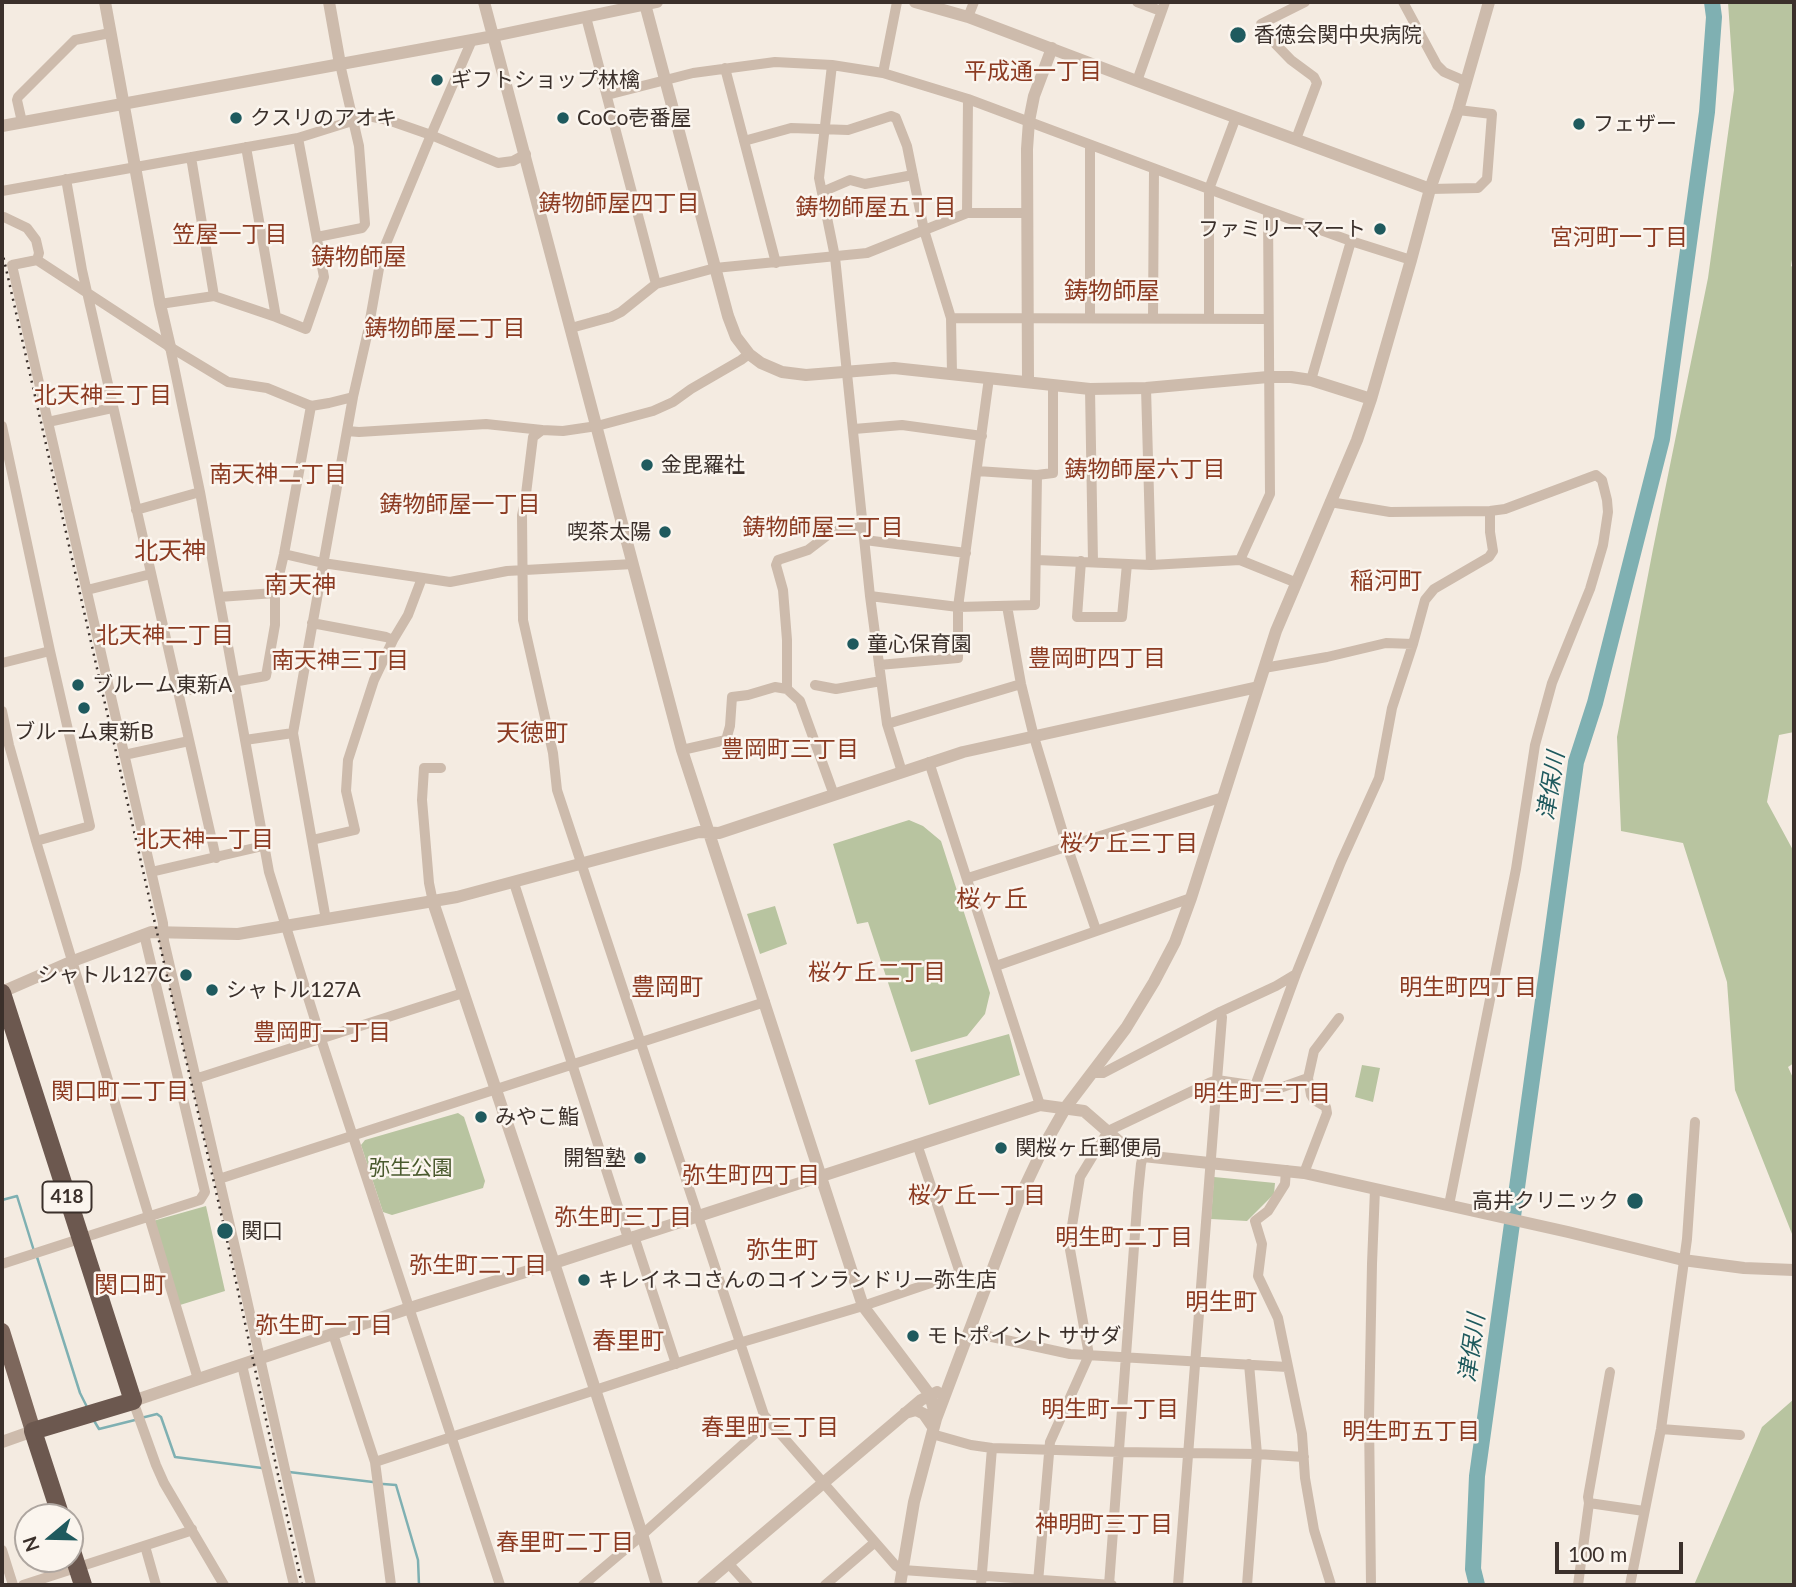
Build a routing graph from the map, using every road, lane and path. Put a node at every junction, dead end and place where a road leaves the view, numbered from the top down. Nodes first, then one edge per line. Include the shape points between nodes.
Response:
1 (104, 2) edge
2 (329, 2) edge
3 (485, 2) edge
4 (897, 2) edge
5 (915, 2) edge
6 (974, 2) edge
7 (1137, 2) edge
8 (1305, 2) edge
9 (1403, 2) edge
10 (1489, 2) edge
11 (649, 3) edge
12 (1163, 6) edge
13 (586, 17) junction
14 (968, 17) junction
15 (110, 33) junction
16 (494, 36) junction
17 (472, 40) junction
18 (1052, 48) junction
19 (340, 64) junction
20 (832, 65) junction
21 (725, 68) junction
22 (883, 73) junction
23 (665, 79) junction
24 (1137, 81) junction
25 (1465, 81) junction
26 (607, 95) junction
27 (968, 99) junction
28 (124, 103) junction
29 (1458, 110) junction
30 (1236, 117) junction
31 (353, 120) junction
32 (1029, 121) junction
33 (22, 122) junction
34 (2, 126) edge
35 (824, 129) junction
36 (431, 135) junction
37 (298, 138) junction
38 (1296, 139) junction
39 (744, 141) junction
40 (1090, 145) junction
41 (246, 147) junction
42 (526, 154) junction
43 (191, 157) junction
44 (135, 167) junction
45 (1154, 169) junction
46 (912, 175) junction
47 (66, 179) junction
48 (1209, 189) junction
49 (1430, 189) junction
50 (2, 191) edge
51 (822, 192) junction
52 (1268, 211) junction
53 (967, 213) junction
54 (1028, 213) junction
55 (4, 217) dead end
56 (924, 230) junction
57 (317, 237) junction
58 (1351, 242) junction
59 (835, 257) junction
60 (37, 260) junction
61 (1411, 260) junction
62 (776, 263) junction
63 (715, 268) junction
64 (656, 284) junction
65 (87, 292) junction
66 (214, 296) junction
67 (160, 304) junction
68 (276, 317) junction
69 (1027, 317) junction
70 (951, 318) junction
71 (1090, 318) junction
72 (1153, 318) junction
73 (1209, 318) junction
74 (1268, 319) junction
75 (571, 328) junction
76 (170, 347) junction
77 (749, 354) junction
78 (848, 371) junction
79 (953, 374) junction
80 (1268, 377) junction
81 (989, 378) junction
82 (1311, 380) junction
83 (1028, 382) junction
84 (1053, 385) junction
85 (1146, 388) junction
86 (1090, 390) junction
87 (353, 397) junction
88 (1371, 399) junction
89 (311, 406) junction
90 (112, 408) junction
91 (48, 422) junction
92 (2, 426) edge
93 (597, 426) junction
94 (854, 429) junction
95 (347, 430) junction
96 (542, 430) junction
97 (982, 436) junction
98 (977, 471) junction
99 (6, 475) edge
100 (1037, 475) junction
101 (200, 492) junction
102 (1331, 502) junction
103 (136, 510) junction
104 (1490, 511) junction
105 (864, 527) junction
106 (865, 540) junction
107 (966, 553) junction
108 (284, 554) junction
109 (1037, 560) junction
110 (1240, 560) junction
111 (1087, 562) junction
112 (323, 563) junction
113 (633, 564) junction
114 (1128, 564) junction
115 (1151, 565) junction
116 (523, 572) junction
117 (151, 574) junction
118 (422, 578) junction
119 (1297, 583) junction
120 (87, 590) junction
121 (275, 593) junction
122 (870, 596) junction
123 (219, 597) junction
124 (958, 607) junction
125 (1007, 607) junction
126 (312, 623) junction
127 (393, 640) junction
128 (1413, 644) junction
129 (50, 651) junction
130 (2, 663) edge
131 (879, 665) junction
132 (1264, 668) junction
133 (233, 681) junction
134 (881, 681) junction
135 (1021, 684) junction
136 (815, 685) dead end
137 (1258, 687) junction
138 (787, 688) junction
139 (178, 692) junction
140 (2, 711) edge
141 (887, 724) junction
142 (293, 733) junction
143 (1034, 737) junction
144 (245, 740) junction
145 (189, 741) junction
146 (682, 750) junction
147 (124, 755) junction
148 (929, 762) junction
149 (441, 768) dead end
150 (902, 772) junction
151 (834, 795) junction
152 (1223, 797) junction
153 (709, 832) junction
154 (312, 840) junction
155 (36, 841) junction
156 (263, 846) junction
157 (1067, 846) junction
158 (216, 858) junction
159 (582, 864) junction
160 (151, 872) junction
161 (968, 878) junction
162 (514, 883) junction
163 (1191, 898) junction
164 (433, 902) junction
165 (326, 920) junction
166 (285, 927) junction
167 (1096, 930) junction
168 (162, 931) junction
169 (144, 934) junction
170 (73, 961) junction
171 (996, 966) junction
172 (1296, 974) junction
173 (2, 993) edge
174 (463, 993) junction
175 (765, 1002) junction
176 (1220, 1012) junction
177 (1339, 1018) dead end
178 (321, 1039) junction
179 (641, 1043) junction
180 (573, 1065) junction
181 (1092, 1073) junction
182 (1308, 1078) junction
183 (195, 1079) junction
184 (1217, 1080) junction
185 (1255, 1086) junction
186 (496, 1090) junction
187 (1040, 1105) junction
188 (1066, 1107) junction
189 (1695, 1122) dead end
190 (1108, 1131) junction
191 (353, 1135) junction
192 (917, 1144) junction
193 (1143, 1156) junction
194 (1211, 1163) junction
195 (1286, 1170) junction
196 (1304, 1173) junction
197 (822, 1175) junction
198 (219, 1179) junction
199 (1375, 1189) junction
200 (1453, 1206) junction
201 (698, 1215) junction
202 (148, 1217) junction
203 (631, 1237) junction
204 (80, 1239) junction
205 (1683, 1260) junction
206 (2, 1264) edge
207 (554, 1264) junction
208 (1794, 1270) edge
209 (960, 1273) junction
210 (988, 1284) junction
211 (863, 1306) junction
212 (410, 1308) junction
213 (2, 1331) edge
214 (969, 1332) junction
215 (333, 1334) junction
216 (739, 1343) junction
217 (1089, 1355) junction
218 (1127, 1357) junction
219 (260, 1358) junction
220 (957, 1361) junction
221 (1196, 1361) junction
222 (676, 1364) junction
223 (1249, 1364) junction
224 (242, 1365) junction
225 (1287, 1367) junction
226 (1610, 1372) dead end
227 (198, 1379) junction
228 (922, 1383) junction
229 (948, 1385) junction
230 (595, 1390) junction
231 (925, 1397) junction
232 (133, 1401) junction
233 (905, 1413) junction
234 (768, 1422) junction
235 (934, 1426) junction
236 (1661, 1429) junction
237 (33, 1431) junction
238 (1740, 1435) dead end
239 (452, 1437) junction
240 (2, 1442) edge
241 (992, 1448) junction
242 (1048, 1450) junction
243 (1120, 1452) junction
244 (1189, 1454) junction
245 (1257, 1454) junction
246 (1304, 1457) junction
247 (375, 1462) junction
248 (822, 1483) junction
249 (56, 1503) edge
250 (1589, 1503) junction
251 (1644, 1511) junction
252 (192, 1529) junction
253 (642, 1534) junction
254 (874, 1543) junction
255 (145, 1546) junction
256 (2, 1550) edge
257 (728, 1563) junction
258 (84, 1565) edge
259 (903, 1570) junction
260 (59, 1573) edge
261 (981, 1580) edge
262 (1038, 1582) edge
263 (13, 1585) edge
264 (23, 1585) edge
265 (156, 1585) edge
266 (224, 1585) edge
267 (294, 1585) edge
268 (311, 1585) edge
269 (391, 1585) edge
270 (500, 1585) edge
271 (583, 1585) edge
272 (657, 1585) edge
273 (703, 1585) edge
274 (748, 1585) edge
275 (825, 1585) edge
276 (900, 1585) edge
277 (1110, 1585) edge
278 (1178, 1585) edge
279 (1247, 1585) edge
280 (1331, 1585) edge
281 (1371, 1585) edge
282 (1578, 1585) edge
283 (1630, 1585) edge

1 - 15 street
2 - 19 street
3 - 16 street
4 - 22 street
5 - 14 street
6 - 14 street
7 - 12 street
8 - 38 street via 1261,24 1317,83
9 - 25 street via 1437,65
10 - 25 street
11 - 13 street
11 - 23 street
12 - 24 street
13 - 16 street
13 - 26 street
14 - 18 street
15 - 28 street
15 - 33 street via 75,40 18,97
16 - 17 street
16 - 42 street
17 - 19 street
17 - 36 street
18 - 24 street
18 - 32 street
19 - 28 street
19 - 31 street
20 - 21 street via 775,62
20 - 22 street
20 - 35 street
21 - 23 street
21 - 39 street
22 - 27 street
23 - 26 street
23 - 63 street
24 - 30 street
25 - 29 street
26 - 64 street
27 - 32 street
27 - 53 street
28 - 33 street
28 - 44 street
29 - 49 street
29 - 49 street via 1492,114 1487,179 1478,188
30 - 38 street
30 - 48 street
31 - 36 street via 368,116
31 - 37 street
31 - 57 street via 365,224
32 - 40 street
32 - 54 street
33 - 34 street
35 - 39 street via 791,128
35 - 46 street via 848,130 896,118
35 - 51 street via 818,178
36 - 42 street via 498,163
36 - 87 street via 385,246
37 - 41 street
37 - 57 street
38 - 49 street
39 - 62 street
40 - 45 street
40 - 71 street
41 - 43 street
41 - 68 street
42 - 75 street
43 - 44 street
43 - 66 street
44 - 47 street
44 - 67 street
45 - 48 street
45 - 72 street
46 - 51 street via 865,184 850,180
46 - 56 street
47 - 50 street
47 - 65 street
48 - 52 street
48 - 73 street
49 - 61 street
51 - 59 street
52 - 58 street
52 - 74 street
53 - 54 street
53 - 56 street
54 - 69 street
55 - 60 street via 27,229 36,240
56 - 59 street via 867,253
56 - 70 street
57 - 68 street via 324,277 306,329
58 - 61 street
58 - 82 street
59 - 62 street
59 - 78 street
60 - 65 street
60 - 91 street via 12,265
61 - 88 street
62 - 63 street
63 - 64 street
63 - 77 street via 727,316
64 - 75 street via 621,312
65 - 76 street
65 - 90 street
66 - 67 street
66 - 68 street
67 - 76 street
69 - 70 street
69 - 71 street
69 - 83 street
70 - 79 street
71 - 72 street
72 - 73 street
73 - 74 street
74 - 80 street
75 - 93 street
76 - 89 street via 228,382 267,388
76 - 101 street
77 - 78 street via 782,372
77 - 93 street via 673,402
78 - 79 street via 894,368
78 - 94 street
79 - 81 street
80 - 82 street
80 - 85 street
80 - 110 street via 1270,494
81 - 83 street
81 - 97 street
82 - 88 street
83 - 84 street
84 - 86 street
84 - 100 street via 1053,473
85 - 86 street
85 - 115 street
86 - 111 street
87 - 89 street
87 - 95 street
88 - 102 street
89 - 108 street
90 - 91 street
90 - 103 street
91 - 120 street
92 - 99 street
93 - 96 street
93 - 113 street
94 - 97 street via 902,425
94 - 105 street
95 - 96 street via 486,424
95 - 112 street
96 - 116 street via 533,437 522,515
97 - 98 street
98 - 100 street
98 - 107 street
99 - 129 street
100 - 109 street
101 - 103 street
101 - 123 street
102 - 104 street via 1390,512
102 - 119 street
103 - 117 street
104 - 128 street via 1493,551 1434,589 1425,600
104 - 200 street via 1596,475 1602,480 1608,512 1590,589 1552,683 1535,745
105 - 106 street
105 - 138 street via 829,534 808,550 778,560
106 - 107 street
106 - 122 street
107 - 124 street
108 - 112 street
108 - 121 street
109 - 111 street
109 - 125 street via 1035,605
110 - 115 street
110 - 119 street
111 - 114 street
111 - 114 street via 1077,617 1122,617
112 - 118 street
112 - 126 street
113 - 116 street
113 - 146 street
114 - 115 street
116 - 118 street via 450,582
116 - 159 street via 523,620 557,790
117 - 120 street
117 - 139 street
118 - 127 street
119 - 132 street
120 - 147 street
121 - 123 street
121 - 133 street via 266,676
122 - 124 street
122 - 131 street
123 - 133 street
124 - 125 street
124 - 131 street via 958,658
125 - 135 street
126 - 127 street
126 - 142 street
127 - 154 street via 374,680 348,760 346,791 355,830
128 - 132 street via 1385,643
128 - 172 street via 1392,708 1378,778
129 - 130 street
129 - 155 street via 90,826
131 - 134 street
132 - 137 street
133 - 139 street
133 - 144 street
134 - 136 street via 836,689
134 - 141 street
135 - 141 street
135 - 143 street
137 - 143 street
137 - 152 street
138 - 146 street via 732,696 726,740
138 - 151 street via 800,701
139 - 145 street
140 - 155 street
141 - 150 street
142 - 144 street
142 - 154 street
143 - 148 street
143 - 157 street
144 - 156 street
145 - 147 street
145 - 158 street
146 - 153 street
147 - 160 street
148 - 150 street
148 - 161 street
149 - 164 street via 424,768 422,800
150 - 151 street
151 - 153 street via 719,833
152 - 157 street
152 - 163 street
153 - 159 street
153 - 175 street
154 - 165 street
155 - 170 street
156 - 158 street
156 - 166 street
157 - 161 street
157 - 167 street
158 - 160 street
159 - 162 street
159 - 179 street
160 - 168 street
161 - 171 street
162 - 164 street
162 - 180 street
163 - 167 street
163 - 181 street via 1154,982
164 - 165 street
164 - 174 street
165 - 166 street
166 - 168 street via 238,934
166 - 178 street
167 - 171 street
168 - 169 street
168 - 183 street
169 - 170 street
169 - 202 street via 205,1192 200,1200
170 - 173 street
170 - 202 street
171 - 187 street
172 - 176 street
172 - 185 street
173 - 204 highway, 418
174 - 178 street
174 - 186 street
175 - 179 street
175 - 197 street
176 - 181 street via 1103,1073
176 - 184 street
177 - 182 street via 1314,1051
178 - 183 street
178 - 191 street
179 - 180 street
179 - 201 street
180 - 186 street
180 - 203 street
181 - 188 street
182 - 185 street via 1277,1090
182 - 196 street via 1311,1095 1327,1113
183 - 198 street
184 - 185 street
184 - 190 street
184 - 194 street
186 - 191 street
186 - 207 street
187 - 188 street
187 - 192 street
188 - 190 street via 1084,1111
188 - 210 street via 1019,1199
189 - 205 street
190 - 193 street
190 - 217 street via 1080,1177 1069,1244
191 - 198 street
191 - 212 street
192 - 197 street
192 - 209 street
193 - 194 street
193 - 218 street
194 - 195 street
194 - 221 street
195 - 196 street
195 - 225 street via 1285,1184 1268,1211 1255,1221 1262,1244 1258,1276 1278,1318
196 - 199 street
197 - 201 street
197 - 211 street
198 - 219 street
199 - 200 street
199 - 281 street via 1369,1418
200 - 205 street
201 - 203 street
201 - 216 street
202 - 204 street
202 - 227 street
203 - 207 street
203 - 222 street
204 - 206 street
204 - 232 highway, 418
205 - 208 street
205 - 236 street
207 - 212 street
207 - 230 street
209 - 210 street
209 - 211 street
210 - 214 street
211 - 216 street
211 - 228 street
212 - 215 street
212 - 239 street
213 - 237 main road
214 - 217 street
214 - 220 street
215 - 219 street
215 - 247 street
216 - 222 street
216 - 234 street
217 - 218 street
217 - 242 street
218 - 221 street
218 - 243 street
219 - 224 street
219 - 268 street
220 - 228 street via 938,1382
220 - 229 street
221 - 223 street
221 - 244 street
222 - 230 street
223 - 225 street
223 - 245 street
224 - 227 street
224 - 267 street
225 - 246 street
226 - 250 street
227 - 232 street
228 - 231 street
229 - 231 street
229 - 235 street
230 - 239 street
230 - 253 street
231 - 233 street
231 - 235 street
232 - 237 highway
232 - 252 street via 164,1483
233 - 235 street via 916,1410
233 - 248 street
234 - 248 street
234 - 253 street
235 - 241 street via 971,1445
235 - 259 street via 914,1502
236 - 238 street
236 - 251 street
237 - 240 street
237 - 249 highway
239 - 247 street
239 - 270 street
241 - 242 street
241 - 261 street
242 - 243 street
242 - 262 street
243 - 244 street
243 - 277 street
244 - 245 street
244 - 278 street
245 - 246 street
245 - 279 street
246 - 280 street via 1314,1530
247 - 269 street
248 - 254 street
248 - 257 street
250 - 251 street
250 - 282 street
251 - 283 street
252 - 255 street
252 - 266 street
253 - 271 street
253 - 272 street
254 - 259 street
254 - 275 street
255 - 258 street
255 - 265 street
256 - 263 street
257 - 273 street
257 - 274 street
259 - 261 street
259 - 276 street
260 - 264 street
261 - 262 street
262 - 277 street

